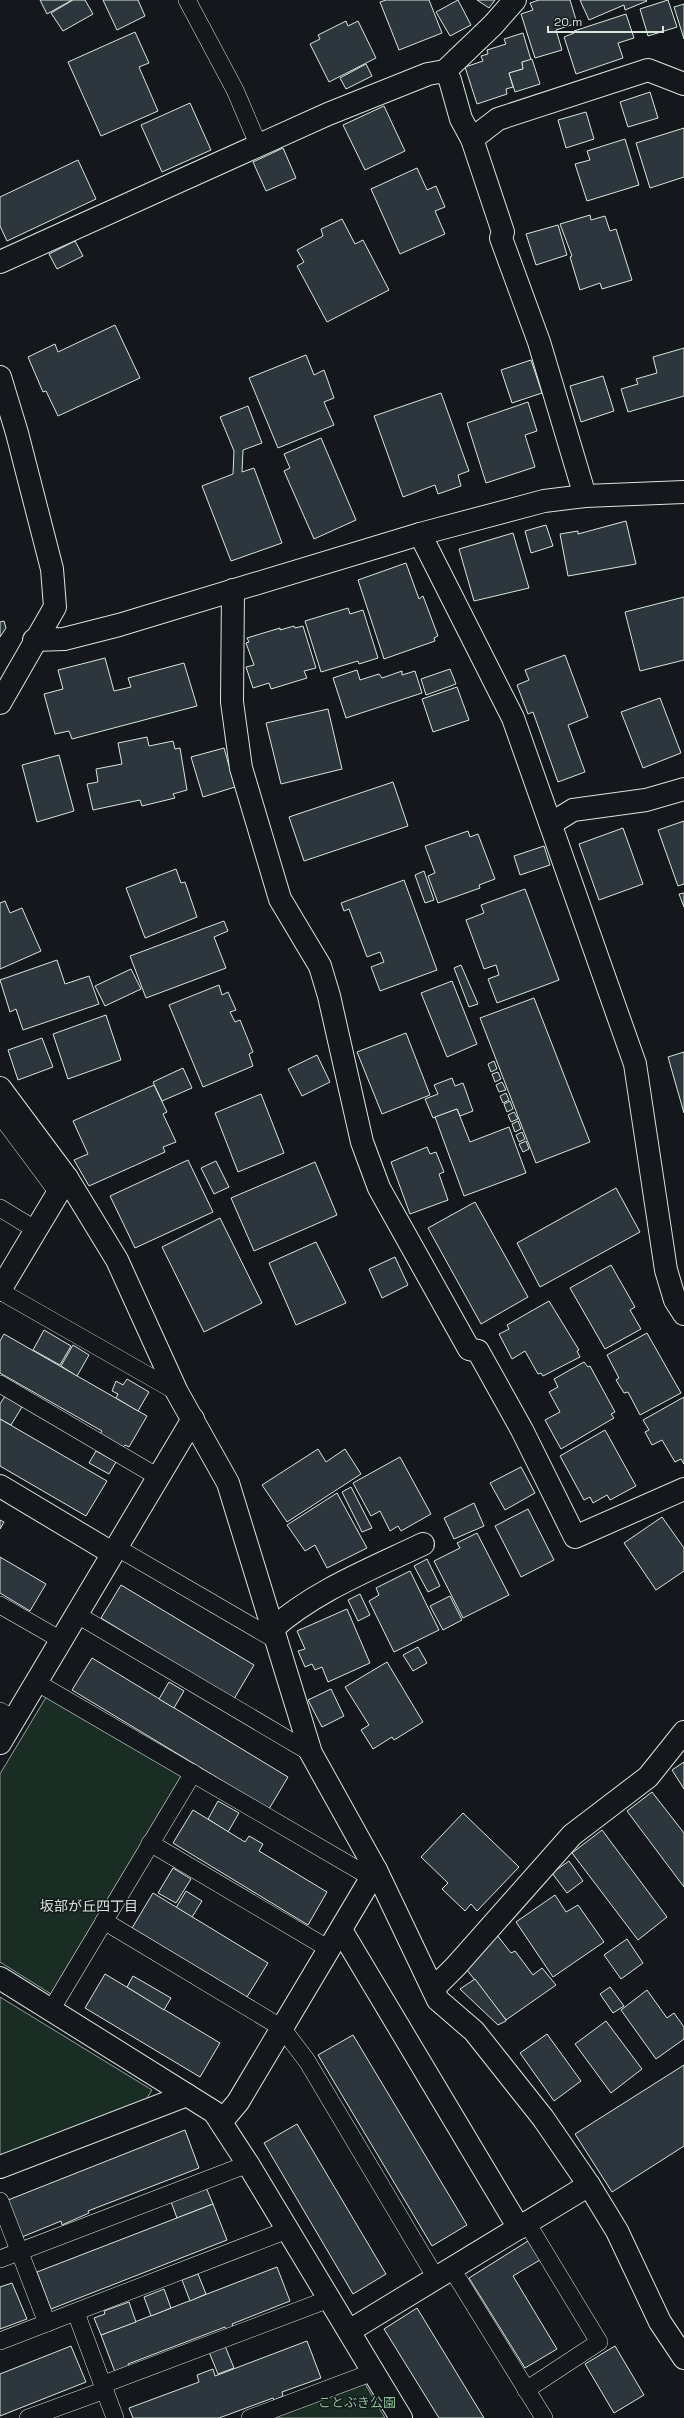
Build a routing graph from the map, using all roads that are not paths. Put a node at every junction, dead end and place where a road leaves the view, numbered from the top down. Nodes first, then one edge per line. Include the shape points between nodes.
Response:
1 (187, 0) edge
2 (515, 0) edge
3 (445, 71) junction
4 (684, 84) edge
5 (472, 139) junction
6 (258, 144) junction
7 (0, 262) edge
8 (0, 377) edge
9 (684, 492) edge
10 (585, 496) junction
11 (420, 534) junction
12 (233, 590) junction
13 (34, 640) junction
14 (2, 694) edge
15 (684, 789) edge
16 (552, 823) junction
17 (0, 1088) edge
18 (0, 1115) edge
19 (63, 1185) junction
20 (0, 1208) edge
21 (36, 1230) junction
22 (0, 1290) edge
23 (684, 1314) edge
24 (0, 1384) edge
25 (177, 1392) junction
26 (193, 1419) junction
27 (158, 1477) junction
28 (0, 1486) edge
29 (684, 1489) edge
30 (423, 1544) dead end
31 (114, 1550) junction
32 (0, 1605) edge
33 (76, 1614) junction
34 (273, 1635) junction
35 (61, 1640) junction
36 (36, 1682) junction
37 (7, 1715) edge
38 (684, 1732) edge
39 (0, 1743) edge
40 (311, 1753) junction
41 (192, 1773) junction
42 (150, 1843) junction
43 (374, 1874) junction
44 (104, 1921) junction
45 (341, 1930) junction
46 (330, 1949) junction
47 (0, 1978) edge
48 (434, 1988) junction
49 (51, 2010) junction
50 (282, 2028) junction
51 (187, 2095) junction
52 (222, 2121) junction
53 (248, 2164) junction
54 (0, 2167) edge
55 (589, 2185) junction
56 (0, 2201) edge
57 (523, 2225) junction
58 (287, 2230) junction
59 (20, 2251) junction
60 (0, 2259) edge
61 (444, 2273) junction
62 (329, 2299) junction
63 (76, 2313) junction
64 (47, 2324) junction
65 (349, 2331) junction
66 (0, 2341) edge
67 (684, 2358) edge
68 (373, 2372) junction
69 (104, 2387) junction
70 (526, 2390) junction
71 (28, 2418) edge
72 (115, 2418) edge
73 (250, 2418) edge
74 (401, 2418) edge
75 (544, 2418) edge

1 - 6 lane via 235,90
2 - 3 street
3 - 5 street via 461,119
3 - 6 street via 421,77
4 - 5 street via 648,70 498,119
5 - 10 street via 503,232 501,238 539,342
6 - 7 street
8 - 13 street via 52,569 55,607
9 - 10 street
10 - 11 street via 544,501
11 - 12 street
11 - 16 street via 513,718
12 - 13 street via 64,639
12 - 29 street via 232,702 241,768 280,899 320,966 330,996 362,1142 379,1188 469,1349 478,1351 522,1430 575,1537
13 - 14 street
15 - 16 street via 646,800 573,810
16 - 23 street via 635,1064 666,1270 675,1300
17 - 19 street
18 - 19 lane
19 - 21 street
19 - 25 street via 116,1260
20 - 21 lane
21 - 22 street
22 - 25 lane
24 - 27 lane
25 - 26 street
26 - 27 street
26 - 34 street via 228,1484
27 - 31 street
28 - 31 street
30 - 34 street via 333,1587 291,1612
31 - 33 street
31 - 34 lane
32 - 35 lane
33 - 35 street
33 - 40 lane
34 - 40 street
35 - 36 street
36 - 37 street
36 - 41 lane
37 - 39 street
38 - 48 street via 648,1778 572,1835
40 - 43 street
41 - 42 lane
41 - 43 lane
42 - 44 lane
42 - 46 lane
43 - 45 street
43 - 48 street
44 - 49 lane
44 - 50 lane
45 - 46 street
45 - 57 street
46 - 50 street
47 - 49 street
48 - 55 street via 438,2000 474,2031 491,2050 543,2118
49 - 51 street
50 - 52 street via 238,2102
50 - 61 lane via 307,2061
51 - 52 street via 214,2112
51 - 54 street
52 - 53 street
53 - 58 street
53 - 59 lane
55 - 57 street
55 - 67 street via 617,2232 660,2322
56 - 59 lane
57 - 61 street
57 - 70 lane via 600,2342
58 - 62 street
58 - 63 lane via 79,2309
59 - 60 lane
59 - 64 lane
61 - 65 street
61 - 70 lane
62 - 65 street
62 - 69 lane
63 - 64 lane
63 - 69 lane
64 - 66 lane
65 - 68 street
68 - 73 lane
68 - 74 street
69 - 71 lane
69 - 72 lane
70 - 75 lane

